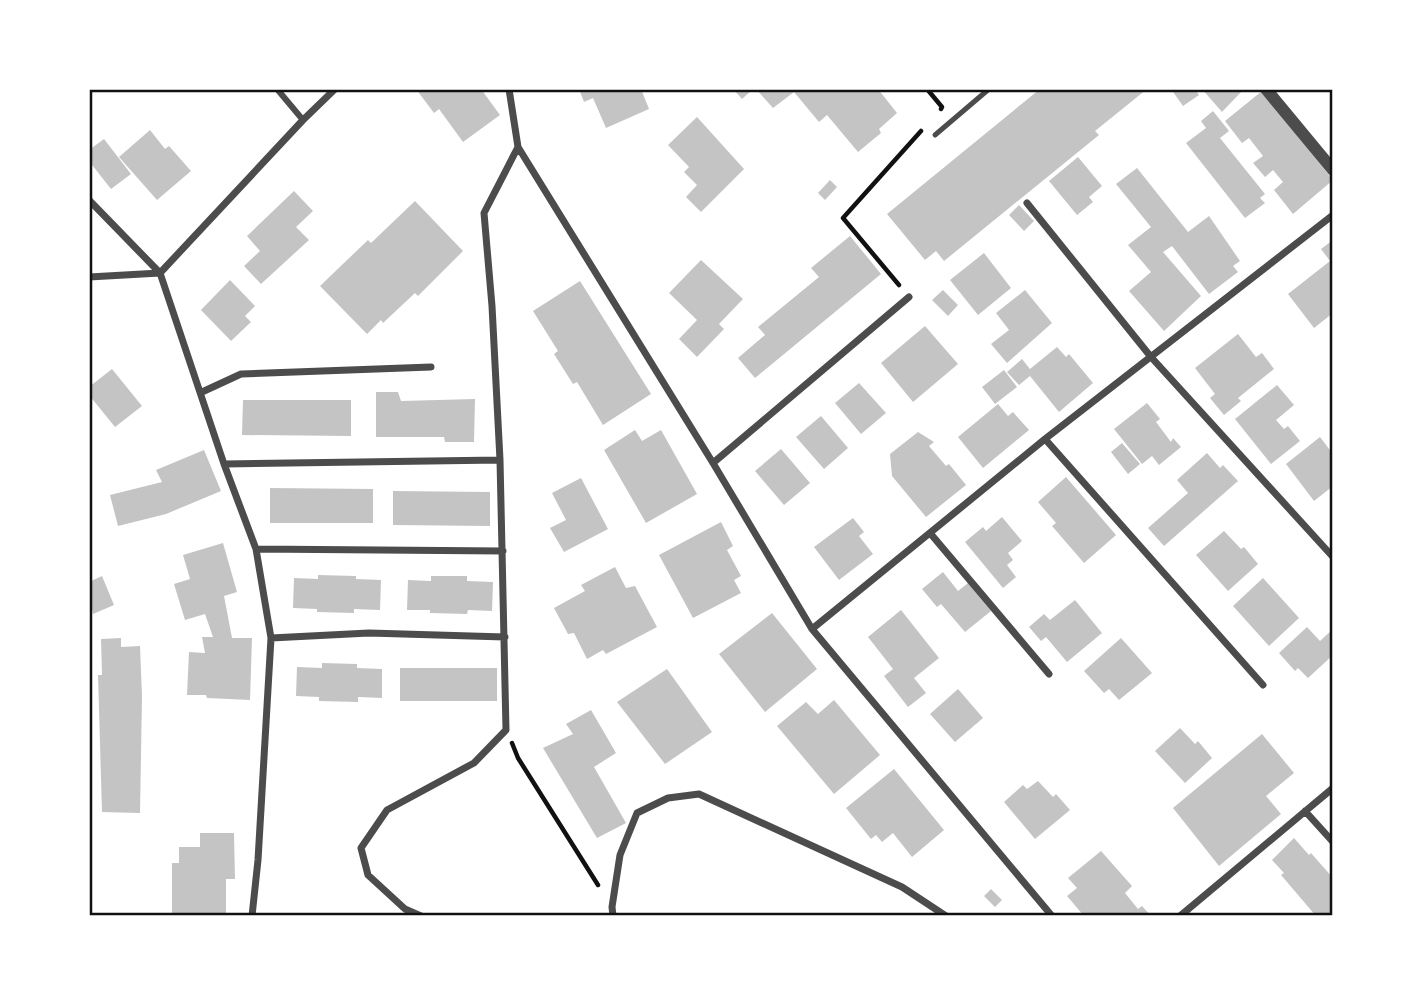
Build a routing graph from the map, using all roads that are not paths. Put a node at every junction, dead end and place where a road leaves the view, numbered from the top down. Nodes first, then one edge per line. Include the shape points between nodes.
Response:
1 (277, 89) edge
2 (335, 89) edge
3 (509, 89) edge
4 (989, 89) edge
5 (1266, 89) edge
6 (303, 120) junction
7 (935, 135) dead end
8 (518, 147) junction
9 (1333, 170) edge
10 (89, 200) edge
11 (1027, 203) dead end
12 (1333, 215) edge
13 (160, 272) junction
14 (89, 277) edge
15 (909, 297) road end
16 (1151, 357) junction
17 (431, 367) dead end
18 (202, 392) junction
19 (1045, 439) junction
20 (500, 460) junction
21 (713, 463) junction
22 (224, 464) junction
23 (929, 533) junction
24 (256, 549) junction
25 (503, 551) junction
26 (1333, 557) edge
27 (812, 629) junction
28 (505, 637) junction
29 (271, 638) junction
30 (1049, 674) dead end
31 (1263, 685) dead end
32 (1333, 788) edge
33 (1305, 811) junction
34 (1333, 842) edge
35 (612, 911) edge
36 (1050, 913) edge
37 (252, 916) edge
38 (421, 916) edge
39 (946, 916) edge
40 (1180, 916) edge

1 - 6 street
2 - 6 street
3 - 8 street
4 - 7 lane
5 - 9 street
6 - 13 street
8 - 20 street via 485,213
8 - 21 street
10 - 13 street
11 - 16 street
12 - 16 street
13 - 14 street
13 - 18 street
15 - 21 street
16 - 19 street
16 - 26 street
17 - 18 street via 241,374
18 - 22 street
19 - 23 street
19 - 31 street
20 - 22 street
20 - 25 street
21 - 27 street
22 - 24 street
23 - 27 street
23 - 30 street
24 - 25 street
24 - 29 street
25 - 28 street
27 - 36 street
28 - 29 street via 369,634
28 - 38 street via 506,730 474,763 387,810 360,848 368,875 405,909
29 - 37 street
32 - 33 street
33 - 34 street
33 - 40 street
35 - 39 street via 620,855 638,813 668,798 699,794 902,887

